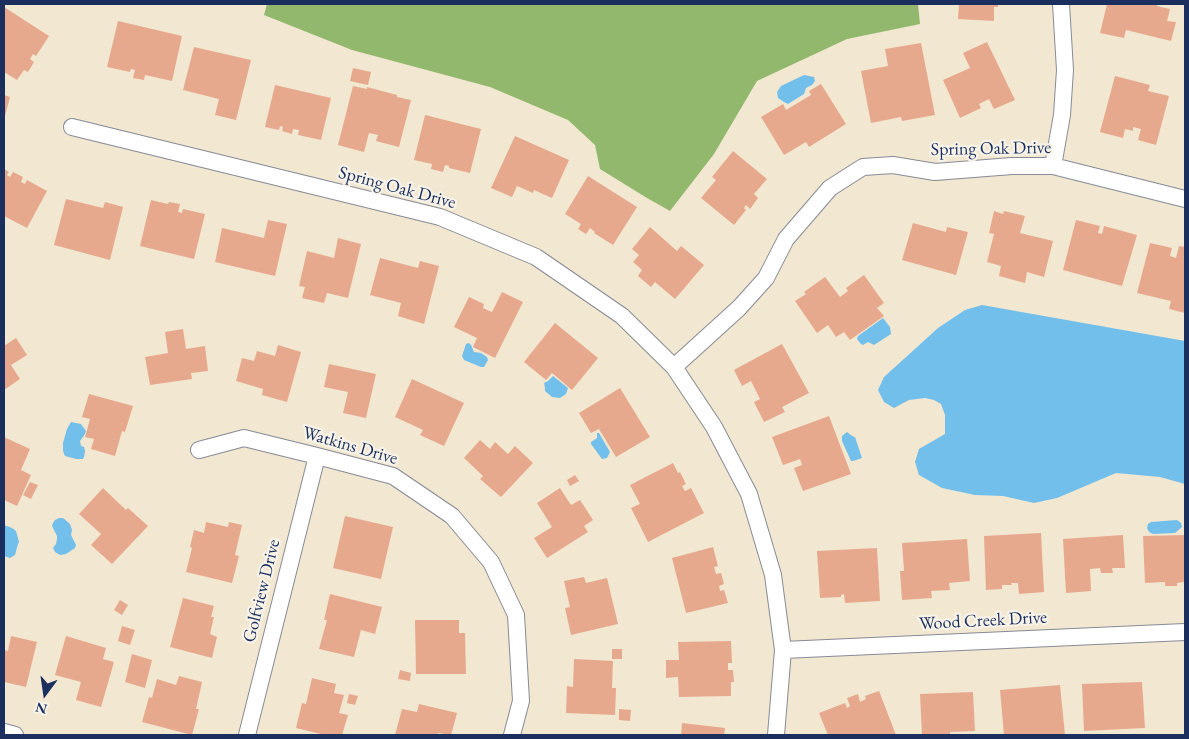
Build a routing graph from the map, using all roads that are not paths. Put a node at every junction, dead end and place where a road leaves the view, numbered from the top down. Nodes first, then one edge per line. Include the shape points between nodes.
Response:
1 (1061, 4) edge
2 (72, 127) dead end
3 (1053, 166) junction
4 (1185, 199) edge
5 (674, 367) junction
6 (200, 450) dead end
7 (317, 456) junction
8 (1185, 632) edge
9 (783, 650) junction
10 (4, 732) edge
11 (15, 735) edge
12 (247, 735) edge
13 (512, 735) edge
14 (776, 735) edge

1 - 3 street via 1065,70 1062,115
2 - 5 street, Spring Oak Drive via 440,217 536,257 622,316
3 - 4 street, Spring Oak Drive
3 - 5 street, Spring Oak Drive via 935,172 894,165 863,167 830,188 786,239 766,278 739,308
5 - 9 street, Spring Oak Drive via 714,427 749,494 773,575
6 - 7 street, Watkins Drive via 244,438
7 - 12 street, Golfview Drive
7 - 13 street, Watkins Drive via 393,476 452,516 491,562 516,615 521,701
8 - 9 street, Wood Creek Drive
9 - 14 street, Spring Oak Drive
10 - 11 street

